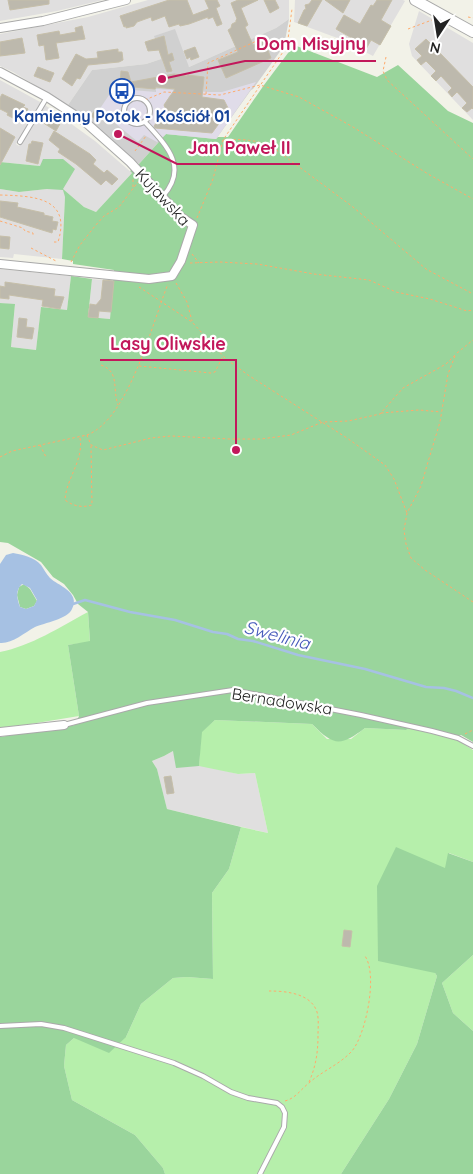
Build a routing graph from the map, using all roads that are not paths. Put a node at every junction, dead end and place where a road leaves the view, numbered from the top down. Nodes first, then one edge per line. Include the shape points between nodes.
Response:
1 (126, 0) edge
2 (415, 0) edge
3 (0, 28) edge
4 (473, 32) edge
5 (0, 72) edge
6 (47, 97) junction
7 (145, 122) junction
8 (20, 142) dead end
9 (163, 196) junction
10 (0, 264) edge
11 (64, 725) joint
12 (0, 732) edge
13 (473, 746) edge
14 (0, 1026) edge
15 (260, 1174) edge

1 - 3 street
2 - 4 street via 434,14
5 - 6 street, Kujawska
6 - 8 lane
6 - 9 street, Kujawska via 84,121
7 - 7 lane via 132,124 125,118 124,109 132,98 148,103 151,111
7 - 9 lane via 161,139 175,166 173,183
9 - 10 street, Kujawska via 181,217 193,225 181,261 172,276 149,279
11 - 12 street, Bernadowska
11 - 13 lane, Bernadowska via 147,703 233,690 432,730
14 - 15 lane via 41,1024 64,1028 174,1063 231,1092 276,1103 282,1107 286,1119 284,1128

